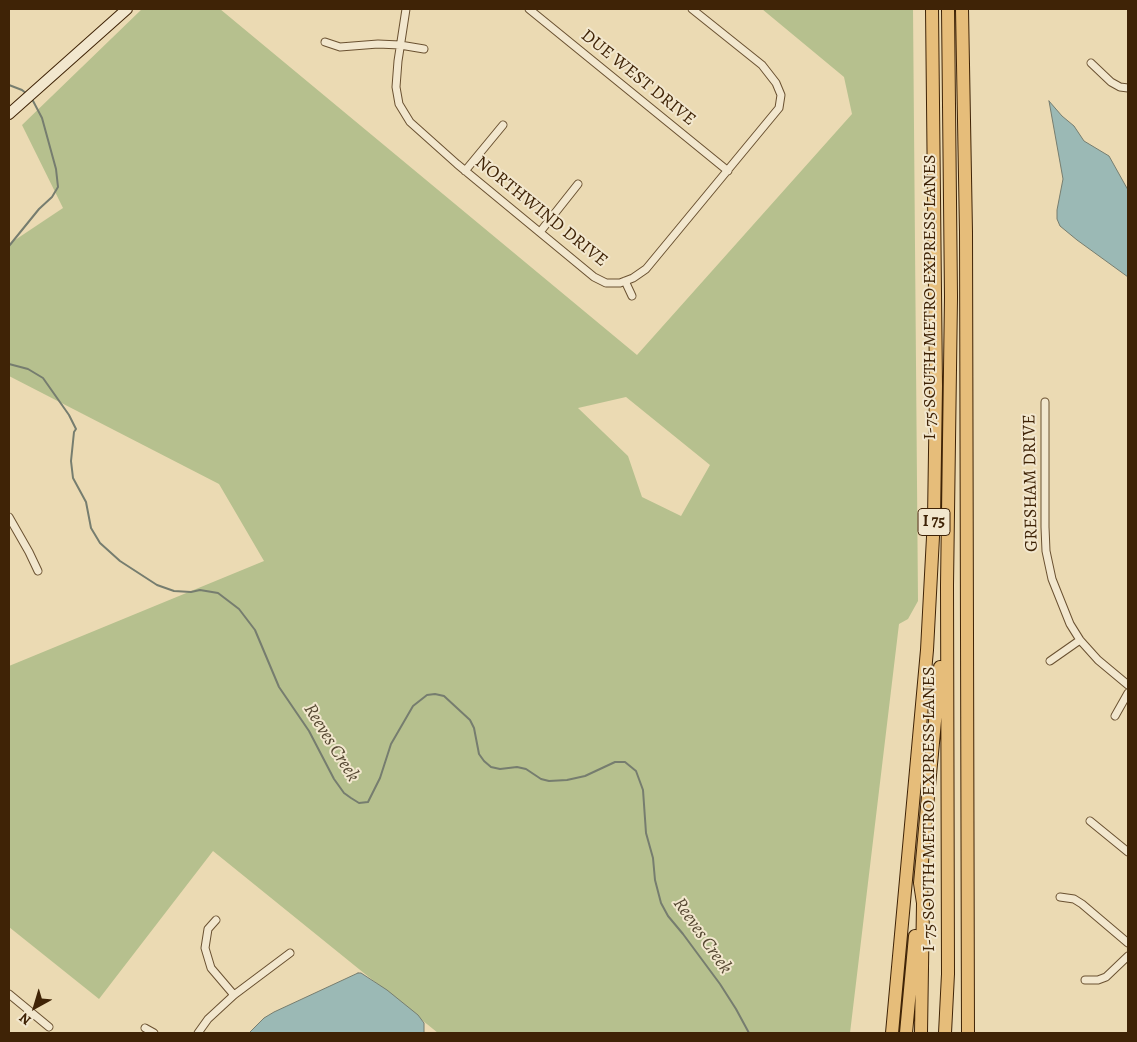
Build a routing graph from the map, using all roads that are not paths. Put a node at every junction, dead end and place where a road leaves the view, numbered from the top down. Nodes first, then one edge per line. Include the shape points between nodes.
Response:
1 (127, 9) edge
2 (406, 9) edge
3 (529, 9) edge
4 (692, 9) edge
5 (932, 9) edge
6 (948, 9) edge
7 (962, 9) edge
8 (325, 42) dead end
9 (400, 45) junction
10 (424, 49) dead end
11 (1091, 63) dead end
12 (1128, 88) edge
13 (9, 114) edge
14 (503, 125) dead end
15 (465, 171) junction
16 (728, 171) junction
17 (578, 184) dead end
18 (540, 232) junction
19 (625, 281) junction
20 (632, 296) dead end
21 (1045, 402) dead end
22 (9, 517) edge
23 (38, 571) dead end
24 (947, 585) junction
25 (1080, 640) junction
26 (1050, 661) dead end
27 (1128, 685) edge
28 (1128, 693) edge
29 (1114, 716) dead end
30 (1090, 821) dead end
31 (1128, 852) edge
32 (920, 883) junction
33 (1060, 897) dead end
34 (216, 920) dead end
35 (1128, 943) edge
36 (290, 953) dead end
37 (1128, 956) edge
38 (948, 976) junction
39 (1085, 980) dead end
40 (9, 994) edge
41 (234, 995) junction
42 (49, 1027) dead end
43 (145, 1028) dead end
44 (154, 1033) edge
45 (198, 1033) edge
46 (892, 1033) edge
47 (906, 1033) edge
48 (921, 1033) edge
49 (945, 1033) edge
50 (950, 1033) edge
51 (968, 1033) edge

1 - 13 street
2 - 9 street, NORTHWIND DRIVE
3 - 16 street, DUE WEST DRIVE
4 - 16 street via 762,66 781,95 779,108
5 - 46 highway, I 75 via 936,386 934,518 928,650
6 - 24 highway, I-75 SOUTH METRO EXPRESS LANES via 950,306
7 - 51 highway, I 75 via 966,232
8 - 9 street via 340,47
9 - 10 street
9 - 15 street, NORTHWIND DRIVE via 396,87 399,104 410,122
11 - 12 street via 1111,82
14 - 15 street
15 - 18 street, NORTHWIND DRIVE
16 - 19 street via 646,269
17 - 18 street
18 - 19 street, NORTHWIND DRIVE via 594,277 606,283
19 - 20 street
21 - 25 street, GRESHAM DRIVE via 1046,551 1057,595
22 - 23 street
24 - 32 highway, I-75 SOUTH METRO EXPRESS LANES
24 - 38 highway, I-75 SOUTH METRO EXPRESS LANES
25 - 26 street
25 - 27 street, GRESHAM DRIVE
28 - 29 street
30 - 31 street
32 - 47 highway
32 - 48 highway, I-75 SOUTH METRO EXPRESS LANES via 923,903
33 - 35 street via 1082,904
34 - 41 street via 208,928 205,948 211,968
36 - 41 street
37 - 39 street via 1106,978
38 - 49 highway, I-75 SOUTH METRO EXPRESS LANES
38 - 50 highway
40 - 42 street
41 - 45 street
43 - 44 street

